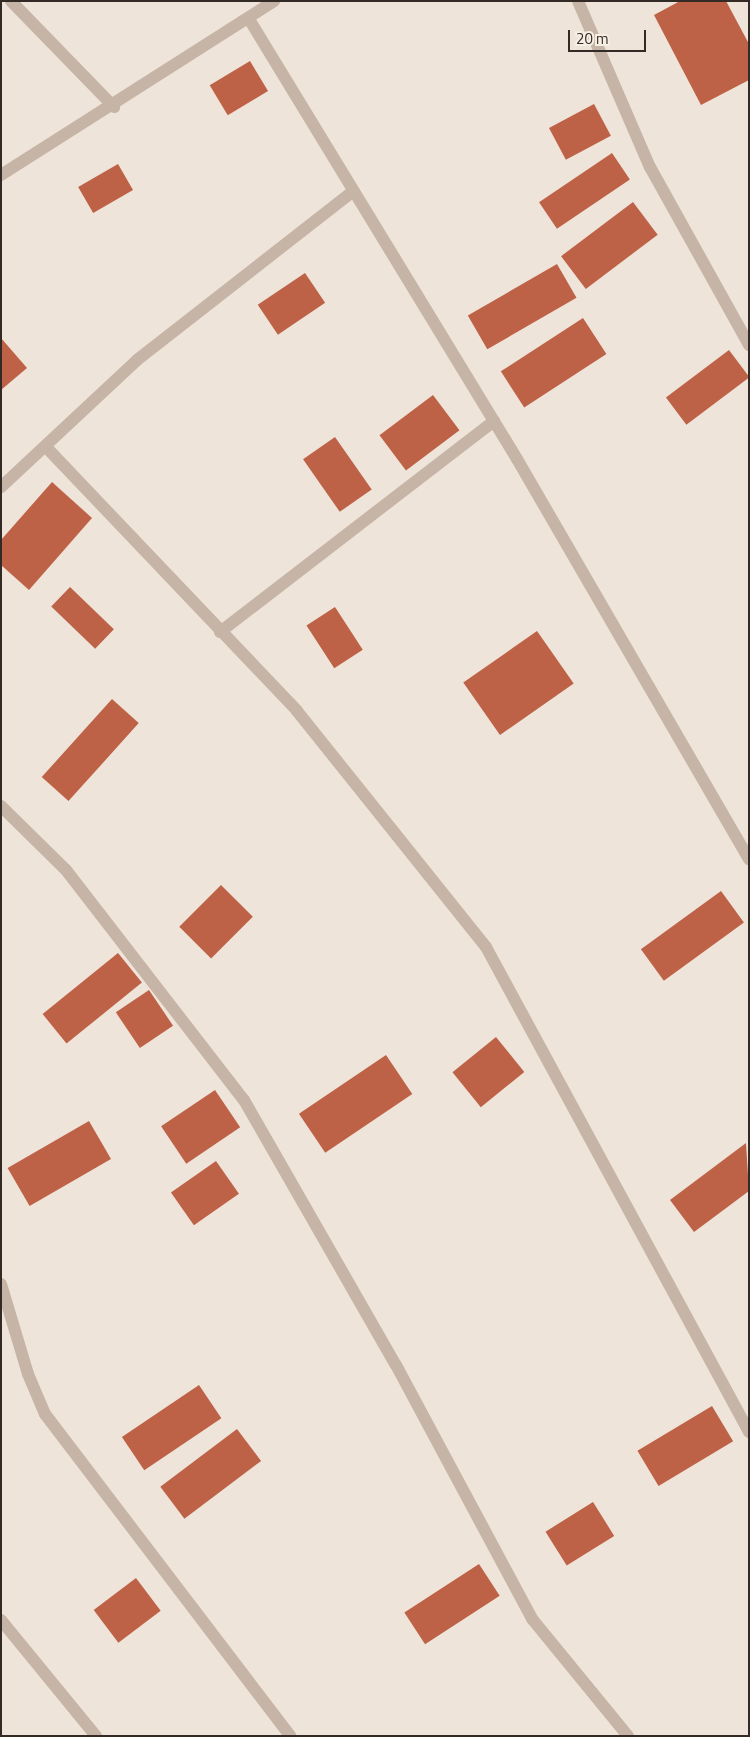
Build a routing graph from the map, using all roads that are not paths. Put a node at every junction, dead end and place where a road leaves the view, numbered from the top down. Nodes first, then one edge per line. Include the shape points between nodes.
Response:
1 (11, 1) edge
2 (274, 1) edge
3 (578, 1) edge
4 (249, 19) junction
5 (114, 107) junction
6 (1, 175) edge
7 (351, 193) junction
8 (749, 345) edge
9 (494, 422) junction
10 (46, 447) junction
11 (1, 487) edge
12 (220, 632) junction
13 (1, 806) edge
14 (749, 860) edge
15 (1, 1284) edge
16 (749, 1432) edge
17 (1, 1620) edge
18 (96, 1736) edge
19 (290, 1736) edge
20 (628, 1736) edge

1 - 5 street
2 - 4 street
3 - 8 street via 650,167
4 - 5 street
4 - 7 street
5 - 6 street
7 - 9 street
7 - 10 street via 137,360
9 - 12 street
9 - 14 street
10 - 11 street
10 - 12 street
12 - 16 street via 297,711 486,947
13 - 20 street via 66,870 244,1100 396,1365 534,1620
15 - 19 street via 28,1374 45,1414
17 - 18 street

